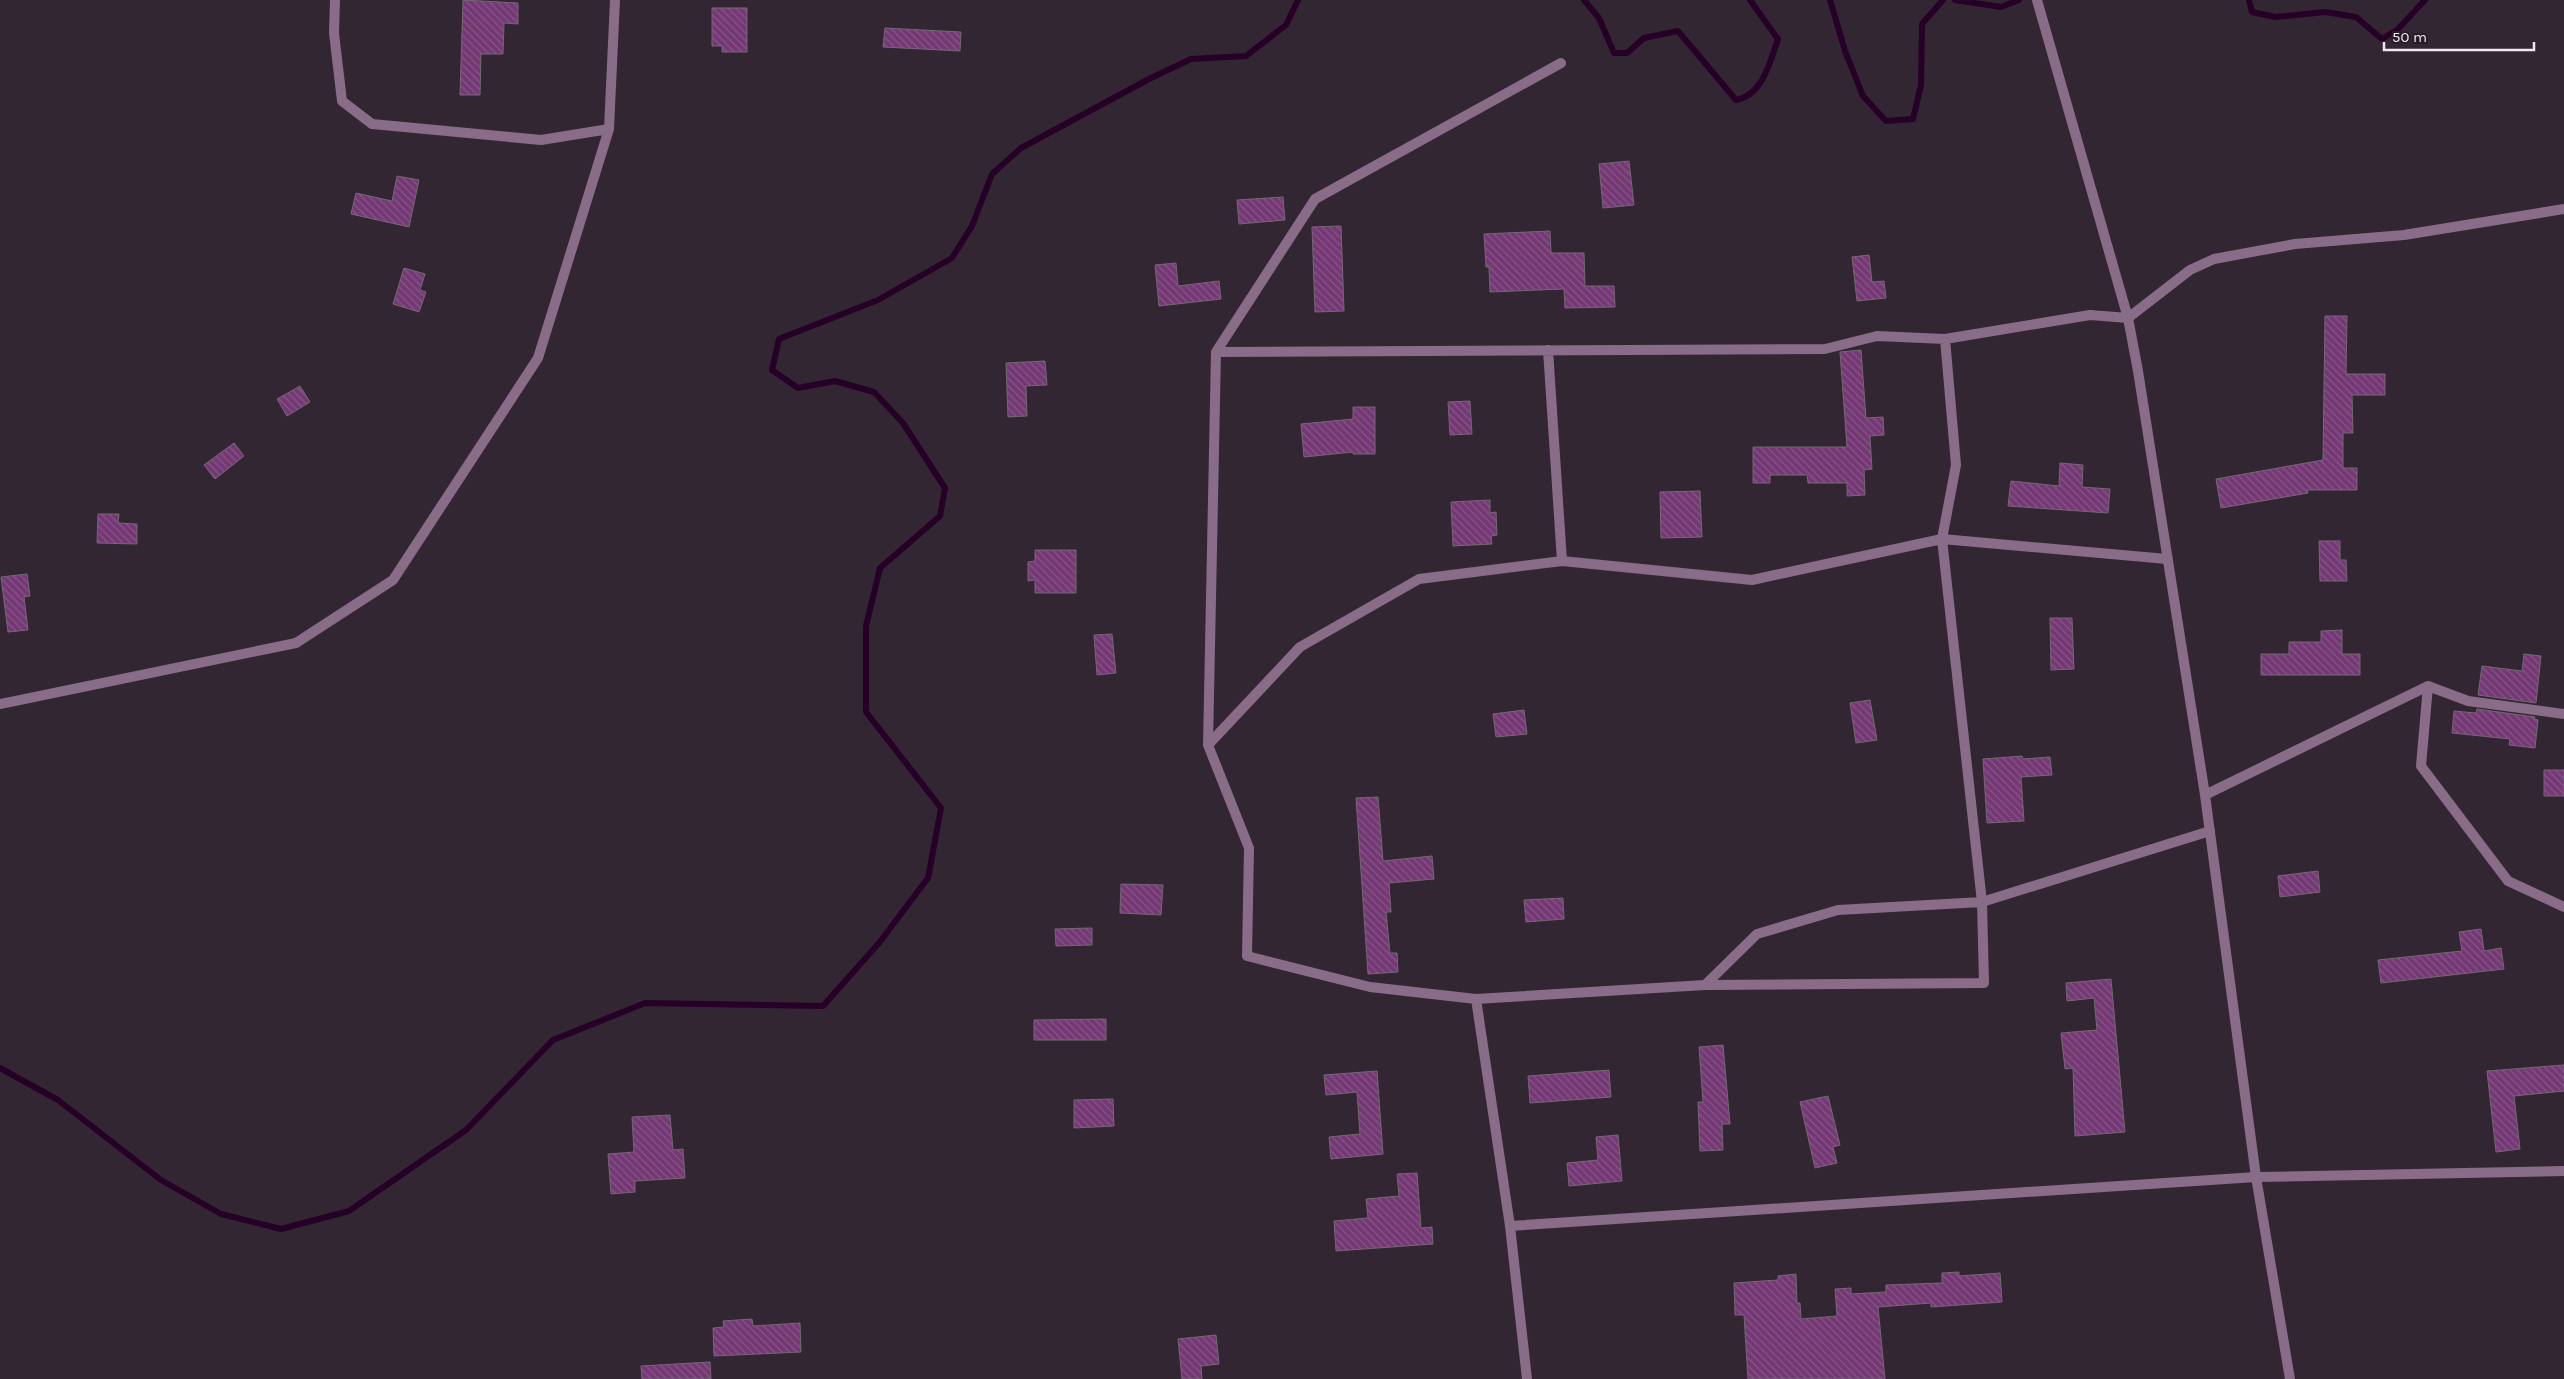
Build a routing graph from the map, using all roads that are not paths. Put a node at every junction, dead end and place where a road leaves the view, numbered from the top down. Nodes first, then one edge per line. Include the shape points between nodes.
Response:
1 (335, 0) edge
2 (615, 0) edge
3 (2037, 0) edge
4 (1560, 63) dead end
5 (609, 129) junction
6 (2564, 209) edge
7 (2128, 318) junction
8 (1946, 339) junction
9 (1548, 350) junction
10 (1216, 352) junction
11 (1942, 538) junction
12 (2167, 559) junction
13 (1562, 561) junction
14 (2428, 686) junction
15 (0, 704) edge
16 (2564, 714) edge
17 (1208, 745) junction
18 (2205, 795) junction
19 (2210, 831) junction
20 (1982, 902) junction
21 (2564, 907) edge
22 (1706, 986) junction
23 (1476, 999) junction
24 (2564, 1171) edge
25 (2256, 1177) junction
26 (1510, 1226) junction
27 (1527, 1379) edge
28 (2290, 1379) edge

1 - 5 street via 334,33 342,101 372,124 541,140
2 - 5 street
3 - 7 street
4 - 10 street via 1315,198
5 - 15 street via 538,358 393,580 296,643
6 - 7 street via 2404,235 2295,244 2214,259 2190,270
7 - 8 street via 2090,315
7 - 12 street via 2154,462
8 - 9 street via 1877,336 1825,349
8 - 11 street via 1956,465
9 - 10 street
9 - 13 street
10 - 17 street
11 - 12 street
11 - 13 street via 1752,580
11 - 20 street
12 - 18 street
13 - 17 street via 1419,579 1300,647
14 - 16 street via 2468,701
14 - 18 street
14 - 21 street via 2421,766 2508,882
17 - 23 street via 1249,848 1247,956 1370,987
18 - 19 street
19 - 20 street
19 - 25 street
20 - 22 street via 1828,912 1757,934
20 - 22 street via 1984,982
22 - 23 street
23 - 26 street
24 - 25 street
25 - 26 street
25 - 28 street
26 - 27 street

